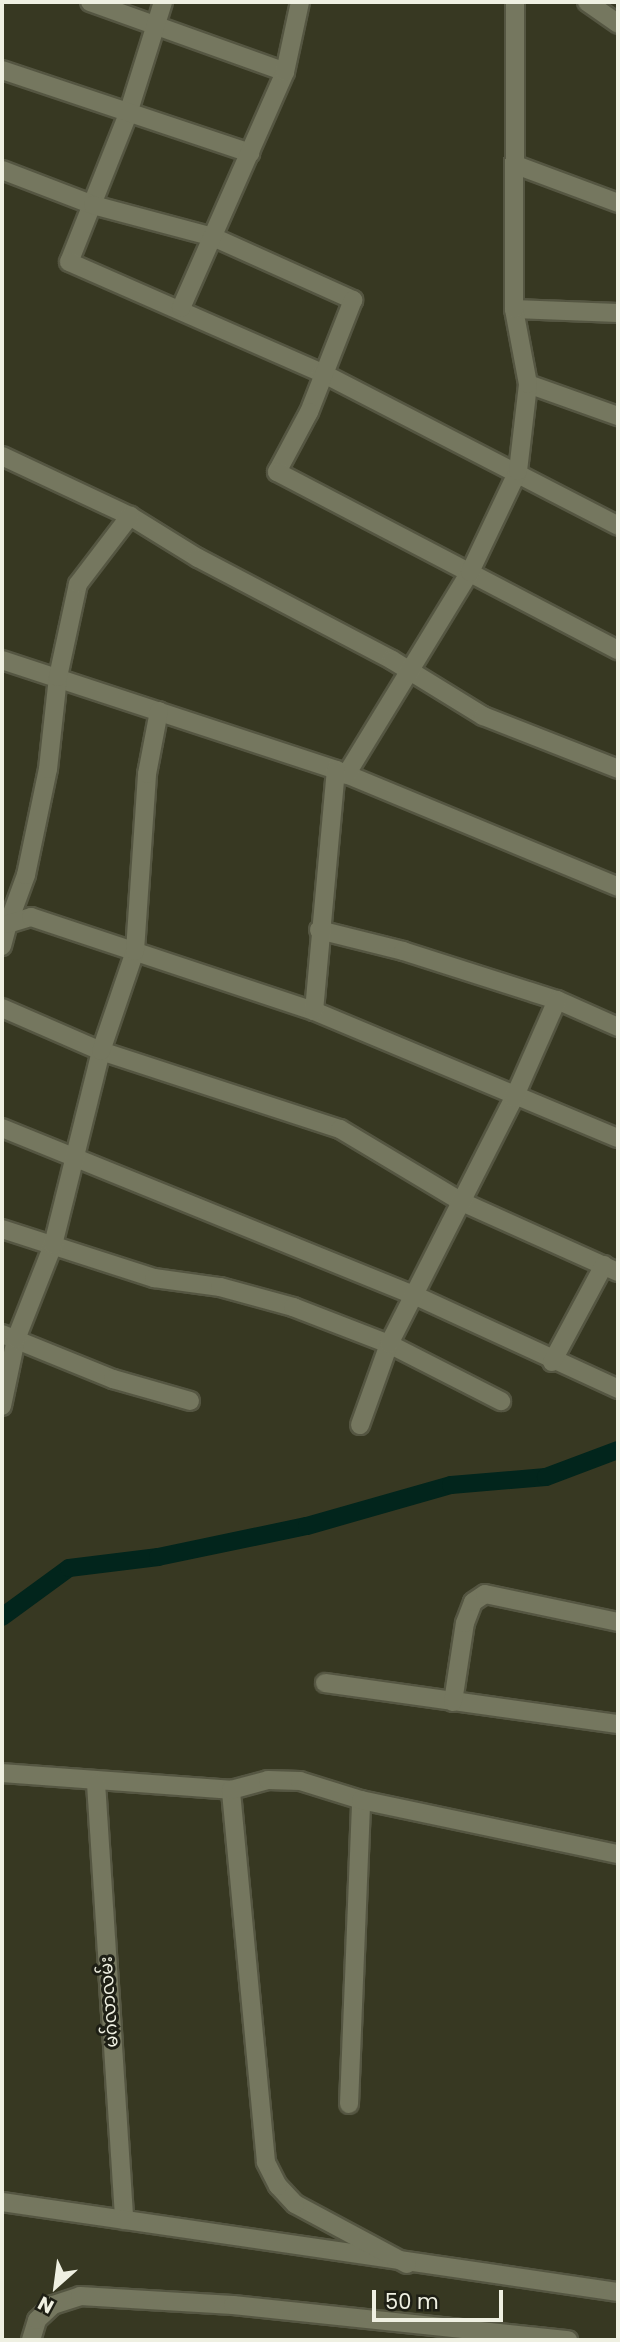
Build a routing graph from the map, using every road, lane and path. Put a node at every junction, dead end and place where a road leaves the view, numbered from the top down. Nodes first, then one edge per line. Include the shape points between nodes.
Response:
1 (90, 2) edge
2 (163, 2) edge
3 (300, 2) edge
4 (515, 2) edge
5 (587, 2) edge
6 (618, 24) edge
7 (156, 25) junction
8 (2, 70) edge
9 (285, 72) junction
10 (128, 114) junction
11 (250, 153) junction
12 (516, 166) junction
13 (2, 170) edge
14 (618, 203) edge
15 (93, 205) junction
16 (213, 237) junction
17 (181, 308) junction
18 (514, 309) junction
19 (618, 313) edge
20 (322, 373) junction
21 (528, 384) junction
22 (618, 416) edge
23 (2, 456) edge
24 (517, 471) junction
25 (130, 516) junction
26 (618, 526) edge
27 (470, 572) junction
28 (618, 650) edge
29 (2, 660) edge
30 (410, 670) junction
31 (58, 677) junction
32 (159, 711) junction
33 (618, 769) edge
34 (341, 773) junction
35 (618, 887) edge
36 (8, 924) junction
37 (319, 930) junction
38 (2, 946) edge
39 (135, 951) junction
40 (556, 1000) junction
41 (2, 1008) edge
42 (314, 1011) junction
43 (618, 1027) edge
44 (101, 1051) junction
45 (514, 1098) junction
46 (2, 1128) edge
47 (618, 1138) edge
48 (74, 1155) junction
49 (461, 1202) junction
50 (2, 1228) edge
51 (53, 1245) junction
52 (611, 1269) edge
53 (414, 1295) junction
54 (9, 1336) edge
55 (389, 1344) junction
56 (552, 1362) junction
57 (618, 1389) edge
58 (190, 1401) dead end
59 (501, 1401) dead end
60 (2, 1406) edge
61 (360, 1425) dead end
62 (618, 1622) edge
63 (325, 1684) dead end
64 (453, 1702) junction
65 (618, 1724) edge
66 (2, 1773) edge
67 (96, 1783) junction
68 (231, 1790) junction
69 (361, 1800) junction
70 (618, 1854) edge
71 (349, 2104) dead end
72 (2, 2202) edge
73 (124, 2220) junction
74 (407, 2264) junction
75 (618, 2292) edge
76 (30, 2340) edge
77 (568, 2340) edge

1 - 7 street
2 - 7 street
3 - 9 street
4 - 12 street
5 - 6 street
7 - 9 street
7 - 10 street
8 - 10 street
9 - 11 street
10 - 11 street
10 - 15 street
11 - 16 street
12 - 14 street
12 - 18 street
13 - 15 street
15 - 16 street
15 - 17 street via 69,262
16 - 17 street
16 - 20 street via 353,300
17 - 20 street
18 - 19 street
18 - 21 street
20 - 24 street
20 - 27 street via 309,412 277,472
21 - 22 street
21 - 24 street
23 - 25 street
24 - 26 street
24 - 27 street
25 - 30 street via 198,558
25 - 31 street via 78,584
27 - 28 street
27 - 30 street
29 - 31 street
30 - 33 street via 483,716
30 - 34 street
31 - 32 street
31 - 36 street via 48,769 26,875
32 - 34 street
32 - 39 street via 147,774
34 - 35 street
34 - 37 street
36 - 38 street
36 - 39 street via 31,917
37 - 40 street via 403,951
37 - 42 street
39 - 42 street
39 - 44 street
40 - 43 street
40 - 45 street
41 - 44 street
42 - 45 street
44 - 48 street
44 - 49 street via 340,1129
45 - 47 street
45 - 49 street
46 - 48 street
48 - 51 street
48 - 53 street
49 - 52 street
49 - 53 street
50 - 51 street
51 - 54 street
51 - 55 street via 154,1278 220,1287 293,1307
52 - 56 street
53 - 55 street
53 - 56 street
54 - 58 street via 113,1379
54 - 60 street
55 - 59 street
55 - 61 street
56 - 57 street
62 - 64 street via 485,1594 473,1602 466,1623
63 - 64 street
64 - 65 street
66 - 67 street
67 - 68 street
67 - 73 street, မဂ်လာလမ်း
68 - 69 street via 268,1780 300,1781
68 - 74 street via 266,2162 278,2186 295,2204
69 - 70 street
69 - 71 street
72 - 73 street
73 - 74 street
74 - 75 street via 491,2271
76 - 77 street via 37,2320 52,2305 80,2296 233,2305

